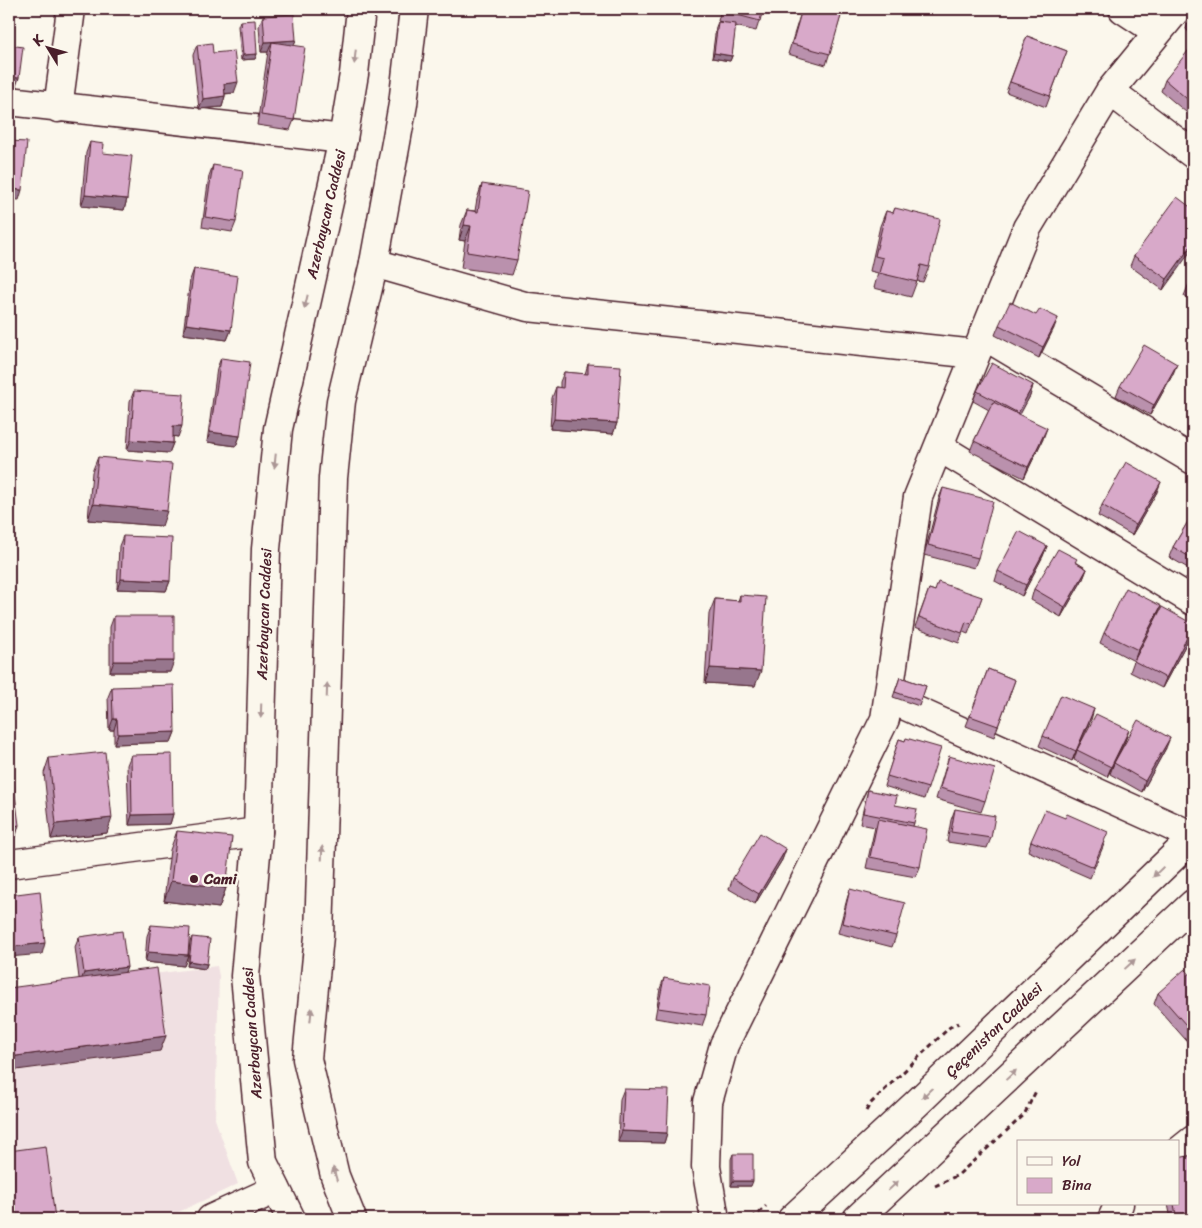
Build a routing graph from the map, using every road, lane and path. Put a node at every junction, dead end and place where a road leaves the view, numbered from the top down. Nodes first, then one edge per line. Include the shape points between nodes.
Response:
1 (71, 9) edge
2 (361, 9) edge
3 (414, 9) edge
4 (1123, 9) edge
5 (1176, 9) edge
6 (1158, 32) junction
7 (1110, 91) junction
8 (9, 101) edge
9 (58, 108) junction
10 (342, 139) junction
11 (1193, 154) edge
12 (374, 263) junction
13 (980, 345) junction
14 (939, 447) junction
15 (1193, 460) edge
16 (1193, 601) edge
17 (888, 698) junction
18 (258, 832) junction
19 (1193, 837) edge
20 (9, 864) edge
21 (1193, 904) edge
22 (1036, 1090) dead end
23 (1193, 1140) edge
24 (1180, 1150) edge
25 (934, 1186) dead end
26 (276, 1189) junction
27 (1118, 1206) edge
28 (211, 1219) edge
29 (291, 1219) edge
30 (352, 1219) edge
31 (714, 1219) edge
32 (792, 1219) edge
33 (857, 1219) edge
34 (1112, 1219) edge

1 - 9 street
2 -> 10 street, Azerbaycan Caddesi
3 - 12 street via 403,104
4 - 6 street
5 - 6 street
6 - 7 street
7 - 11 street
7 - 13 street via 1027,228
8 - 9 street
9 - 10 street
10 -> 18 street, Azerbaycan Caddesi via 278,429 266,549
12 - 13 street via 528,307
30 -> 12 street via 335,1176 307,1059 319,936 333,478 341,401
13 - 14 street
13 - 15 street
14 - 16 street
14 - 17 street via 918,498
17 - 19 street
17 - 31 street via 885,719 724,1045 708,1102 706,1168
18 - 20 street
18 - 26 street, Azerbaycan Caddesi via 245,976 263,1162
19 -> 32 street, Çeçenistan Caddesi
33 -> 21 street
22 - 25 path via 1024,1115 958,1175
23 - 24 street
26 - 28 street
26 - 29 street, Azerbaycan Caddesi
27 - 34 street

